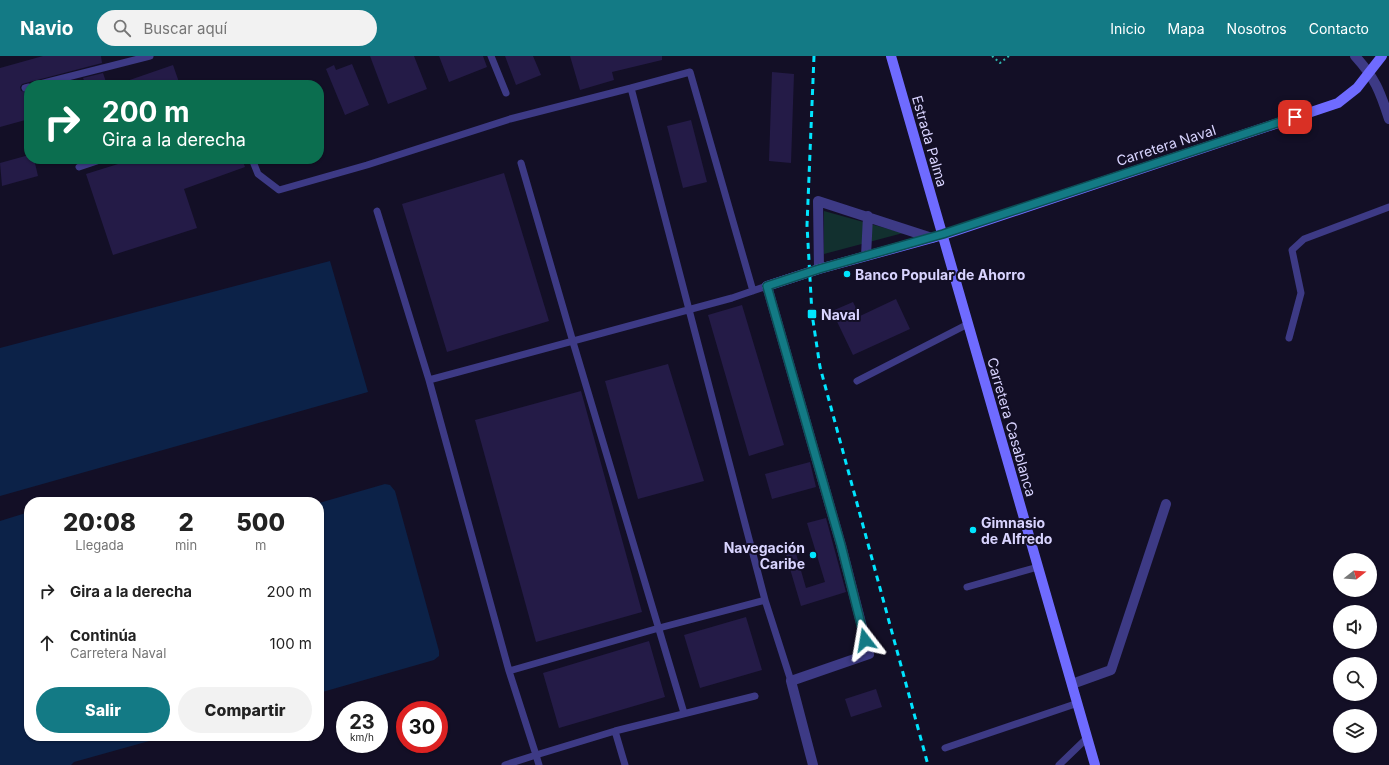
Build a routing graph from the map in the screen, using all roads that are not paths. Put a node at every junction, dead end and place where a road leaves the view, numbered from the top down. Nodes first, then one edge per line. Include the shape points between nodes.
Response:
1 (150, 56) edge
2 (491, 56) edge
3 (891, 56) edge
4 (1355, 56) edge
5 (1382, 56) edge
6 (124, 59) edge
7 (1370, 72) junction
8 (53, 80) edge
9 (631, 88) junction
10 (506, 93) dead end
11 (1389, 119) edge
12 (522, 163) dead end
13 (88, 164) edge
14 (254, 164) edge
15 (79, 167) dead end
16 (1389, 207) edge
17 (377, 210) dead end
18 (868, 216) junction
19 (943, 234) junction
20 (932, 238) junction
21 (866, 256) junction
22 (819, 269) junction
23 (767, 286) junction
24 (753, 291) junction
25 (689, 309) junction
26 (968, 324) junction
27 (1289, 338) dead end
28 (573, 342) junction
29 (429, 380) junction
30 (858, 381) dead end
31 (1166, 504) dead end
32 (1038, 567) junction
33 (967, 587) dead end
34 (765, 600) junction
35 (659, 628) junction
36 (510, 671) junction
37 (791, 681) junction
38 (1072, 684) junction
39 (755, 696) dead end
40 (1078, 703) junction
41 (684, 713) junction
42 (615, 731) junction
43 (1087, 738) junction
44 (945, 748) dead end
45 (536, 756) junction
46 (505, 765) edge
47 (539, 765) edge
48 (625, 765) edge
49 (813, 765) edge
50 (1060, 765) edge
51 (1095, 765) edge

1 - 6 lane
2 - 10 lane
3 - 19 main road, Estrada Palma
4 - 7 street
5 - 7 main road, Carretera Naval
6 - 8 lane
7 - 11 street
7 - 19 main road, Carretera Naval via 1357,88 1338,103
9 - 14 lane via 510,119 279,190 258,174
9 - 24 lane via 690,72
9 - 25 lane
12 - 28 lane
13 - 15 lane
16 - 27 lane via 1304,239 1292,250 1301,293
17 - 29 lane
18 - 20 street
18 - 21 street
18 - 22 street via 818,201
19 - 20 main road, Carretera Naval
19 - 26 main road, Carretera Casablanca
20 - 21 main road, Carretera Naval
21 - 22 main road, Carretera Naval
22 - 23 main road, Carretera Naval
23 - 24 lane
23 - 37 street via 841,545 869,654
24 - 25 lane
25 - 28 lane
25 - 34 lane
26 - 30 lane
26 - 32 main road, Carretera Casablanca
28 - 29 lane
28 - 35 lane
29 - 36 lane
31 - 38 street via 1111,670
32 - 33 lane
32 - 38 main road, Carretera Casablanca
34 - 35 lane
34 - 37 lane
35 - 36 lane
35 - 41 lane
36 - 45 lane
37 - 49 street
38 - 40 main road, Carretera Casablanca
39 - 41 lane
40 - 43 main road, Carretera Casablanca
40 - 44 lane
41 - 42 lane
42 - 45 lane
42 - 48 lane
43 - 50 lane
43 - 51 main road, Carretera Casablanca
45 - 46 lane
45 - 47 lane

